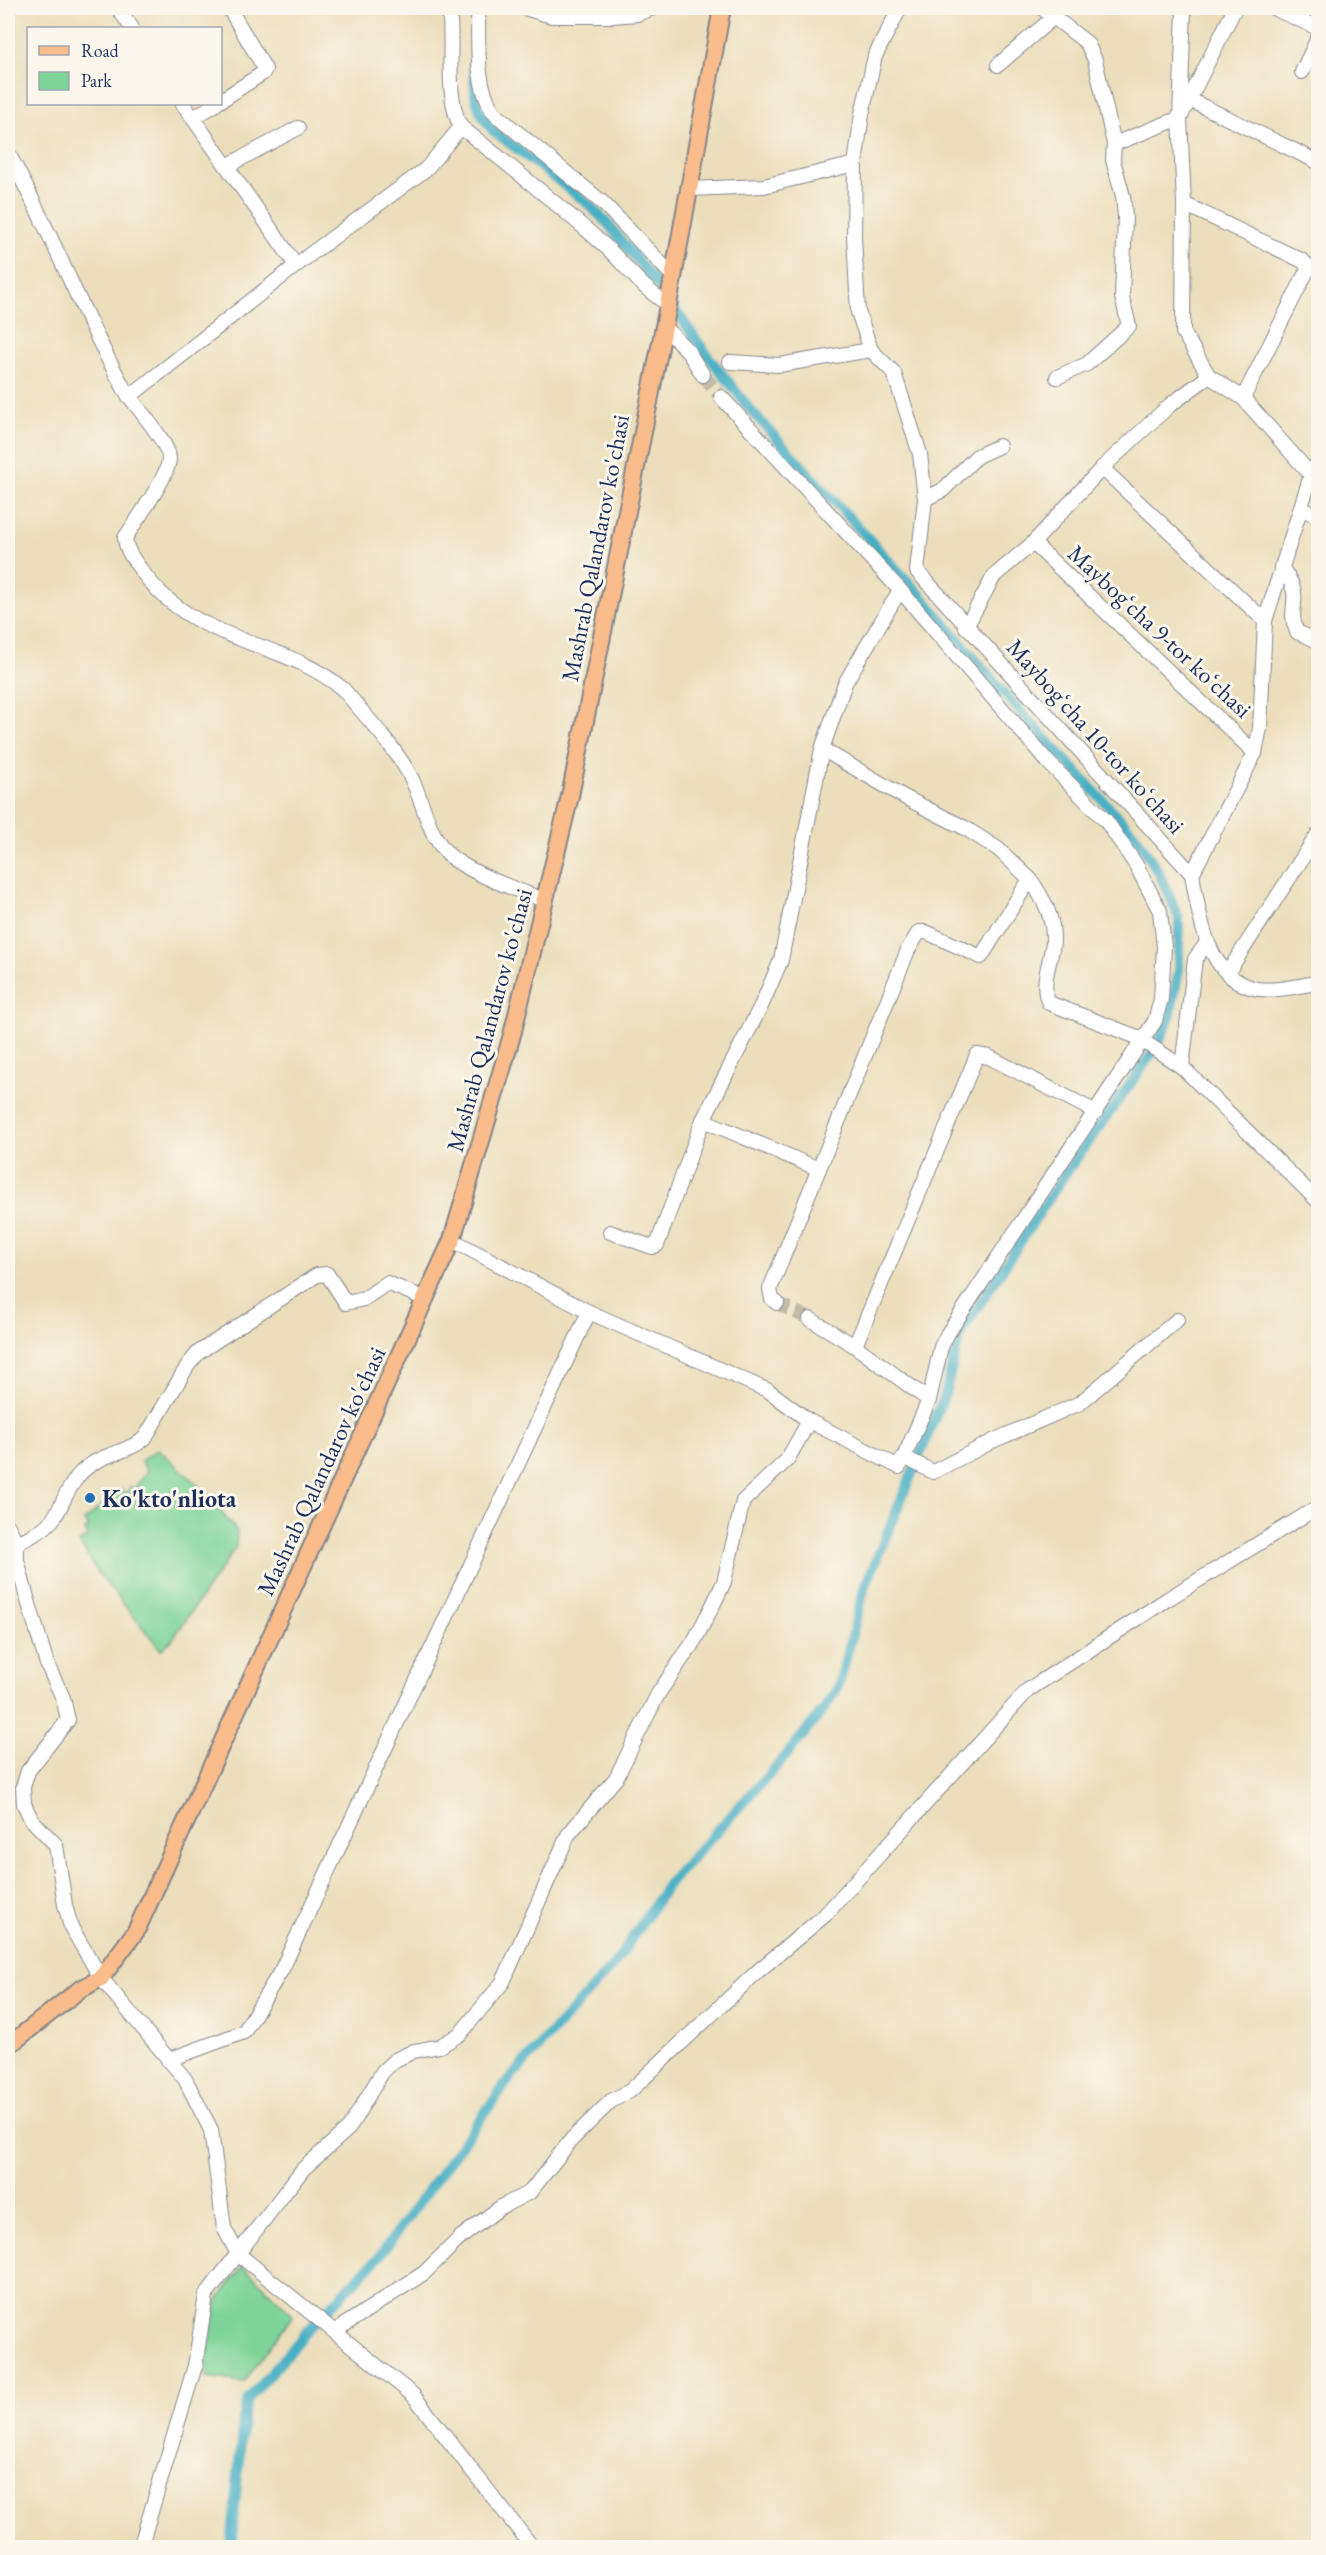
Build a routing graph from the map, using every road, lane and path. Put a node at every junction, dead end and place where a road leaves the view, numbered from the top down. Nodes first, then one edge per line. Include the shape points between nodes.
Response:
1 (118, 8) edge
2 (229, 8) edge
3 (449, 8) edge
4 (477, 8) edge
5 (653, 8) edge
6 (722, 8) edge
7 (900, 8) edge
8 (1042, 8) edge
9 (1184, 8) edge
10 (1235, 8) edge
11 (1273, 8) edge
12 (529, 9) edge
13 (612, 12) edge
14 (1054, 17) junction
15 (131, 27) edge
16 (1318, 28) edge
17 (1318, 38) edge
18 (998, 65) dead end
19 (1302, 72) dead end
20 (222, 100) edge
21 (1190, 100) junction
22 (184, 105) edge
23 (214, 105) edge
24 (194, 118) junction
25 (1180, 118) junction
26 (462, 127) junction
27 (298, 128) dead end
28 (1114, 144) junction
29 (8, 153) edge
30 (1318, 162) edge
31 (855, 164) junction
32 (227, 166) junction
33 (689, 189) junction
34 (1184, 204) junction
35 (296, 265) junction
36 (673, 277) junction
37 (666, 317) junction
38 (872, 350) junction
39 (730, 362) dead end
40 (703, 375) tunnel mouth
41 (1209, 376) junction
42 (1057, 377) dead end
43 (129, 396) junction
44 (721, 397) tunnel mouth
45 (1243, 398) junction
46 (999, 446) dead end
47 (1318, 460) edge
48 (1102, 468) junction
49 (1311, 475) junction
50 (925, 499) junction
51 (1302, 509) junction
52 (1318, 516) edge
53 (1033, 543) junction
54 (1281, 567) junction
55 (900, 590) junction
56 (1264, 621) junction
57 (966, 627) junction
58 (1318, 641) edge
59 (822, 749) junction
60 (1255, 753) junction
61 (1318, 834) edge
62 (1192, 874) junction
63 (1030, 879) junction
64 (546, 902) junction
65 (1206, 944) junction
66 (1228, 972) junction
67 (1318, 983) edge
68 (1147, 1043) junction
69 (1181, 1066) junction
70 (1096, 1112) junction
71 (703, 1120) junction
72 (819, 1169) junction
73 (1318, 1201) edge
74 (610, 1232) dead end
75 (452, 1240) junction
76 (426, 1299) junction
77 (777, 1303) dead end
78 (589, 1312) junction
79 (810, 1319) tunnel mouth
80 (1177, 1320) dead end
81 (855, 1346) junction
82 (929, 1400) junction
83 (809, 1421) junction
84 (907, 1458) junction
85 (1318, 1507) edge
86 (8, 1526) edge
87 (12, 1543) edge
88 (101, 1978) junction
89 (8, 2046) edge
90 (168, 2060) junction
91 (238, 2254) junction
92 (335, 2331) junction
93 (140, 2547) edge
94 (533, 2547) edge

1 - 15 street
2 - 20 street via 265,69
3 - 26 street via 452,92 454,110
4 - 36 street via 480,76 487,103 494,113 604,204
5 - 13 street via 637,14
6 - 33 main road, Mashrab Qalandarov ko'chasi
7 - 31 street via 875,56
8 - 14 street
9 - 25 street
10 - 21 street
11 - 16 street
12 - 13 street via 552,16
14 - 18 street
14 - 28 street via 1083,38 1095,60
17 - 19 street
21 - 25 street
21 - 30 street
22 - 24 street
23 - 24 street
24 - 32 street
25 - 28 street
25 - 34 street
26 - 35 street via 426,169
26 - 37 street via 616,256
27 - 32 street
28 - 42 street via 1113,160 1125,217 1122,297 1129,326 1087,364
29 - 43 street via 32,196 100,346
31 - 33 street via 764,186
31 - 38 street via 858,312
32 - 35 street
33 - 36 main road, Mashrab Qalandarov ko'chasi
34 - 41 street via 1183,332
34 - 45 street via 1309,267
35 - 43 street
36 - 37 main road, Mashrab Qalandarov ko'chasi
37 - 40 street
37 - 64 main road, Mashrab Qalandarov ko'chasi
38 - 39 street via 779,365
38 - 50 street, Maybogʻcha 10-tor koʻchasi via 894,373 920,454
41 - 45 street
41 - 48 street via 1170,405
43 - 64 street via 166,448 169,459 161,480 125,538 130,554 145,575 178,609 216,632 290,659 344,689 409,773 438,842 454,859
44 - 55 street
45 - 49 street
46 - 50 street via 977,456 943,490
47 - 49 street
48 - 53 street
48 - 56 street
49 - 51 street
50 - 57 street, Maybogʻcha 10-tor koʻchasi via 917,571
51 - 52 street
51 - 54 street
53 - 57 street via 994,576
53 - 60 street, Maybogʻcha 9-tor koʻchasi
54 - 56 street
54 - 58 street via 1296,592 1297,632
55 - 59 street via 845,683
55 - 68 street via 1048,762 1107,822 1136,865 1160,911 1164,929 1161,999
56 - 60 street via 1260,728
57 - 62 street, Maybogʻcha 10-tor koʻchasi
59 - 63 street via 965,828 998,849
59 - 71 street via 781,960
60 - 62 street
61 - 66 street
62 - 65 street
63 - 68 street via 1050,914 1053,942 1047,972 1049,1003
63 - 72 street via 981,957 926,932 916,935
64 - 75 main road, Mashrab Qalandarov ko'chasi via 508,1050
65 - 66 street
65 - 69 street via 1195,958
66 - 67 street via 1248,987 1263,989
68 - 69 street
68 - 70 street
69 - 73 street
70 - 81 street via 989,1057 977,1055
70 - 82 street via 948,1333
71 - 72 street
71 - 74 street via 657,1245 652,1247
72 - 77 street via 770,1289
75 - 76 main road, Mashrab Qalandarov ko'chasi
75 - 78 street
76 - 87 street via 387,1283 364,1299 346,1303 327,1274 317,1275 199,1352 145,1438 87,1467 71,1486 48,1527
76 - 88 main road, Mashrab Qalandarov ko'chasi via 141,1921
78 - 83 street via 769,1391
78 - 90 street via 282,1969 244,2032
79 - 81 street
80 - 84 street via 1080,1404 995,1440 933,1472
81 - 82 street
82 - 84 street
83 - 84 street via 899,1467
83 - 91 street via 787,1460 743,1501 724,1582 694,1641 658,1694 616,1778 568,1835 503,1982 460,2034 440,2046 394,2060 383,2070 349,2128 303,2169
85 - 92 street via 1028,1690 825,1915 758,1971 630,2091 611,2101 572,2139 530,2192 501,2207 461,2237 424,2273
86 - 87 street
87 - 88 street via 47,1664 63,1698 68,1720 28,1771 23,1787 24,1804 31,1819 56,1845 71,1927
88 - 89 main road via 79,1990
88 - 90 street
90 - 91 street via 184,2079 212,2130 224,2228
91 - 92 street
91 - 93 street via 206,2295 195,2366
92 - 94 street via 413,2395

